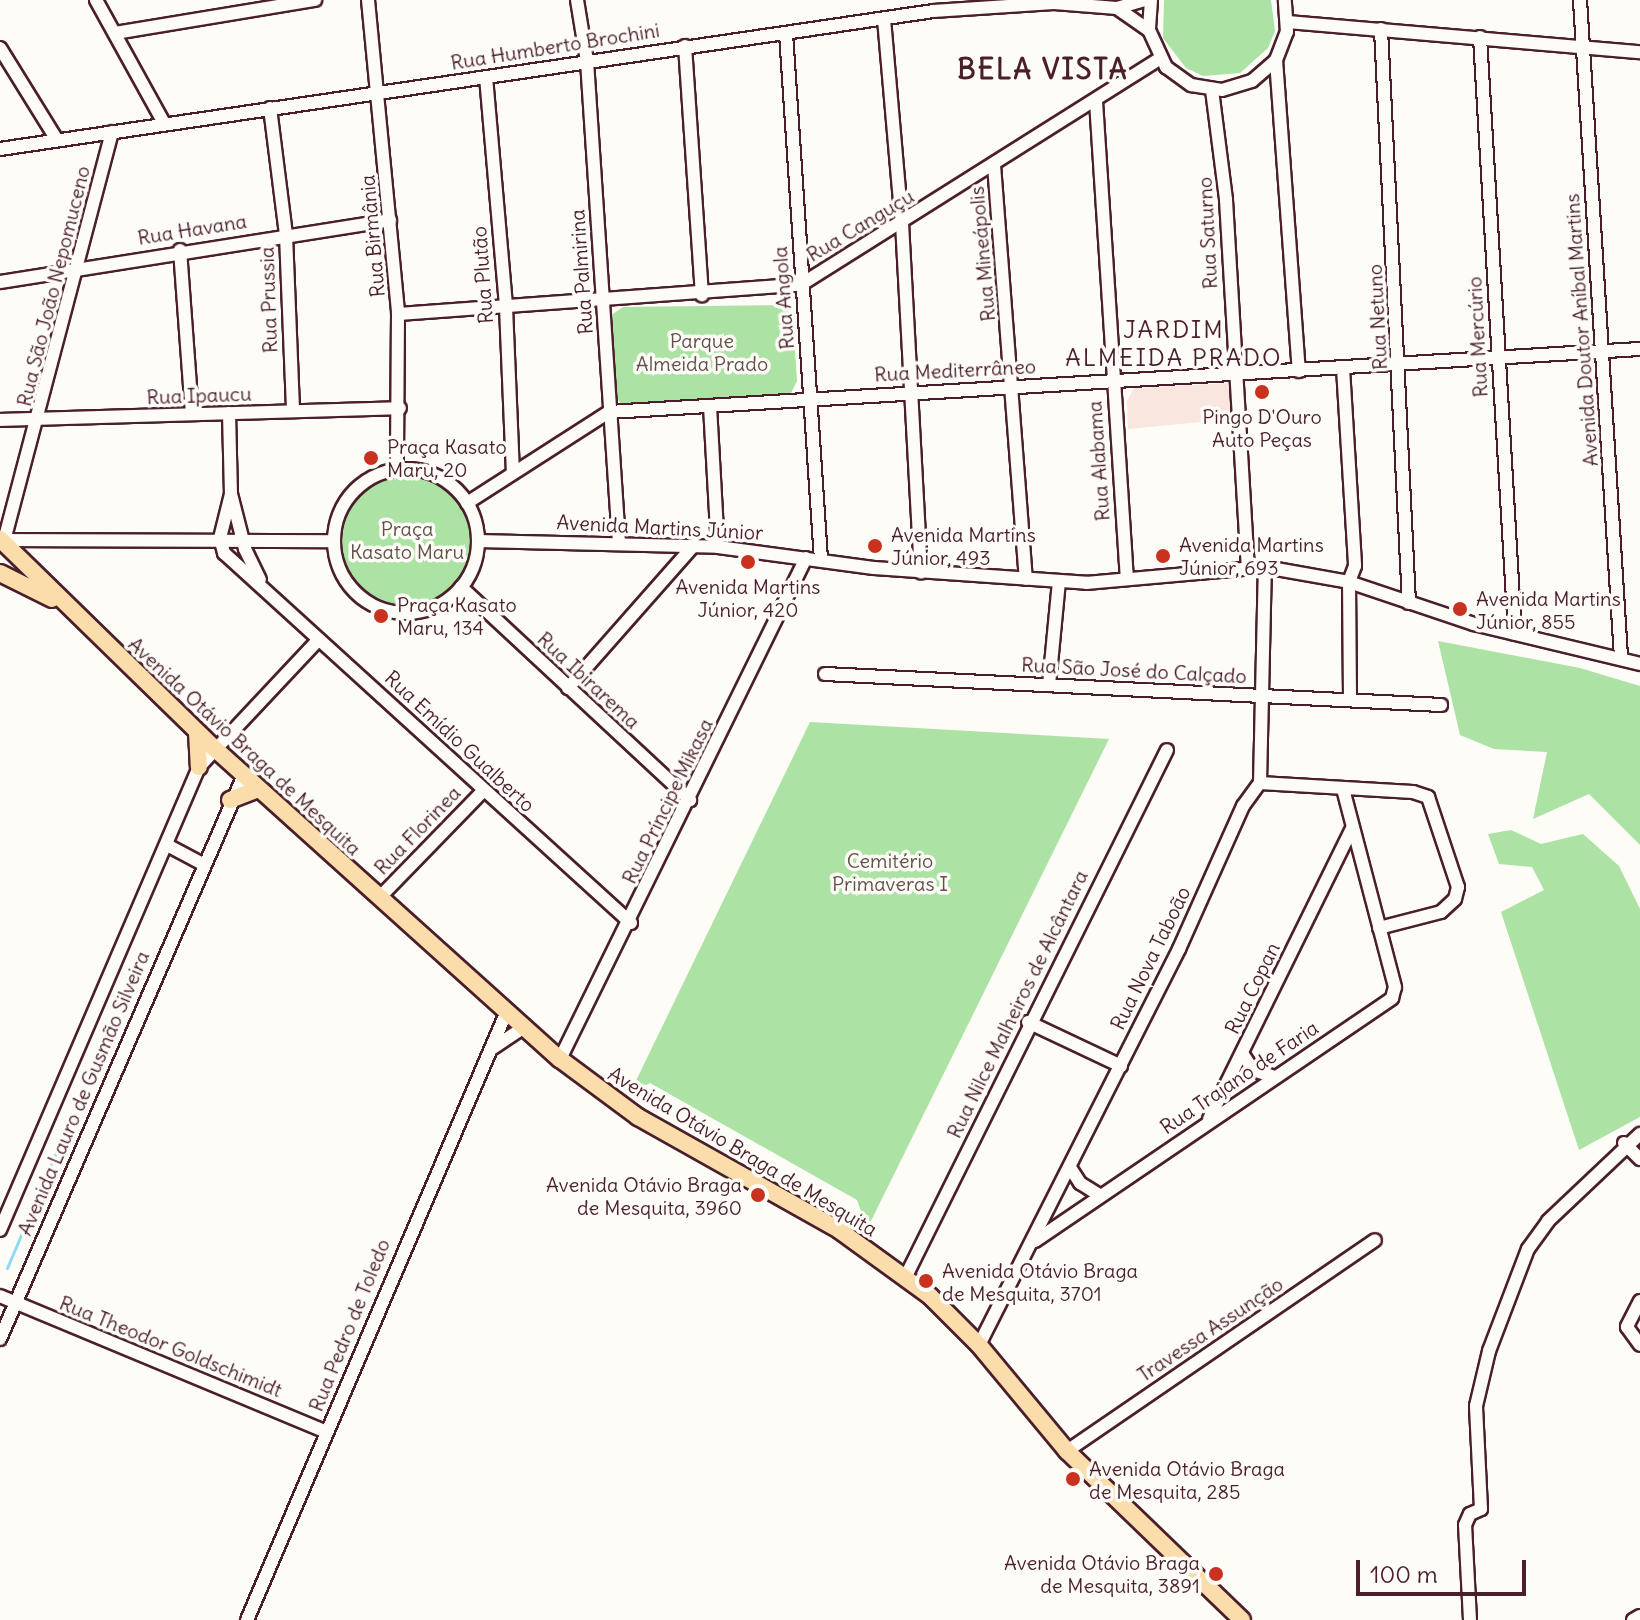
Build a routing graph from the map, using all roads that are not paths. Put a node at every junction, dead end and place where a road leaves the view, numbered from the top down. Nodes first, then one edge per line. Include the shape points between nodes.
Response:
1 (96, 0) edge
2 (211, 0) edge
3 (315, 0) edge
4 (368, 0) edge
5 (577, 0) edge
6 (1148, 0) edge
7 (1285, 0) edge
8 (1580, 0) edge
9 (1010, 2) edge
10 (1117, 4) edge
11 (924, 6) edge
12 (219, 14) junction
13 (884, 19) junction
14 (1288, 22) junction
15 (1381, 29) junction
16 (1149, 30) junction
17 (115, 33) junction
18 (786, 33) junction
19 (1480, 37) junction
20 (685, 46) junction
21 (1583, 47) junction
22 (0, 48) edge
23 (1640, 52) edge
24 (1159, 59) junction
25 (1276, 60) junction
26 (587, 61) junction
27 (486, 77) junction
28 (1212, 90) junction
29 (380, 92) junction
30 (1096, 101) junction
31 (270, 108) junction
32 (164, 123) junction
33 (112, 132) junction
34 (57, 140) junction
35 (0, 149) edge
36 (994, 165) junction
37 (390, 220) junction
38 (902, 223) junction
39 (286, 235) junction
40 (180, 250) junction
41 (78, 269) junction
42 (0, 282) edge
43 (802, 284) junction
44 (702, 295) junction
45 (603, 301) junction
46 (506, 307) junction
47 (398, 314) junction
48 (1640, 349) edge
49 (1604, 351) junction
50 (1498, 357) junction
51 (1399, 365) junction
52 (1343, 368) junction
53 (1299, 371) junction
54 (1236, 375) junction
55 (1112, 383) junction
56 (1013, 386) junction
57 (913, 392) junction
58 (811, 399) junction
59 (710, 406) junction
60 (400, 408) junction
61 (293, 411) junction
62 (609, 412) junction
63 (229, 413) junction
64 (192, 414) junction
65 (0, 420) edge
66 (39, 421) junction
67 (397, 470) junction
68 (513, 471) junction
69 (231, 494) junction
70 (467, 503) junction
71 (220, 538) junction
72 (243, 538) junction
73 (1, 540) edge
74 (334, 541) junction
75 (478, 541) junction
76 (619, 542) junction
77 (694, 545) junction
78 (718, 547) junction
79 (806, 558) junction
80 (821, 560) junction
81 (1248, 566) junction
82 (1265, 567) junction
83 (921, 572) junction
84 (0, 573) edge
85 (1026, 579) junction
86 (1127, 579) junction
87 (1059, 582) junction
88 (1349, 582) junction
89 (264, 586) junction
90 (461, 587) junction
91 (1409, 603) junction
92 (63, 605) junction
93 (1515, 634) junction
94 (319, 639) junction
95 (1621, 657) junction
96 (1640, 664) edge
97 (825, 674) dead end
98 (1049, 685) junction
99 (568, 688) junction
100 (1264, 697) junction
101 (1350, 699) junction
102 (1441, 705) dead end
103 (197, 732) junction
104 (213, 747) junction
105 (1167, 750) dead end
106 (199, 767) junction
107 (244, 775) junction
108 (1260, 783) junction
109 (259, 789) junction
110 (1343, 789) junction
111 (483, 791) junction
112 (230, 800) junction
113 (690, 800) junction
114 (1352, 829) junction
115 (167, 845) junction
116 (1361, 861) junction
117 (202, 864) junction
118 (1332, 871) junction
119 (380, 897) junction
120 (631, 923) junction
121 (1379, 928) junction
122 (507, 1011) junction
123 (1028, 1022) junction
124 (524, 1027) junction
125 (493, 1048) junction
126 (1242, 1053) junction
127 (560, 1059) junction
128 (1121, 1066) junction
129 (1274, 1077) junction
130 (1208, 1122) junction
131 (1640, 1134) edge
132 (1624, 1143) junction
133 (1640, 1159) edge
134 (1071, 1169) junction
135 (1099, 1195) junction
136 (0, 1230) edge
137 (1375, 1240) dead end
138 (1031, 1244) junction
139 (906, 1276) junction
140 (0, 1296) edge
141 (1640, 1301) edge
142 (15, 1303) junction
143 (0, 1339) edge
144 (979, 1345) junction
145 (1640, 1345) edge
146 (327, 1432) junction
147 (1067, 1451) junction
148 (1640, 1616) edge
149 (1237, 1618) edge
150 (247, 1620) edge
151 (1470, 1620) edge
152 (1633, 1620) edge

1 - 17 street
2 - 12 street
3 - 12 street
4 - 29 street, Rua Birmânia
5 - 26 street, Rua Palmirina
6 - 10 street, Rua Humberto Brochini
6 - 16 street
7 - 14 street
8 - 21 street, Avenida Doutor Aníbal Martins
9 - 10 street, Rua Humberto Brochini
9 - 11 street, Rua Humberto Brochini
10 - 16 street
11 - 13 street, Rua Humberto Brochini
12 - 17 street
13 - 18 street, Rua Humberto Brochini
13 - 38 street
14 - 15 street
14 - 25 street
15 - 19 street
15 - 51 street, Rua Netuno
16 - 24 street
17 - 32 street
18 - 20 street, Rua Humberto Brochini
18 - 43 street, Rua Angola
19 - 21 street
19 - 50 street, Rua Mercúrio
20 - 26 street, Rua Humberto Brochini
20 - 44 street
21 - 23 street
21 - 49 street, Avenida Doutor Aníbal Martins
22 - 34 street
24 - 28 street via 1182,80
24 - 30 street, Rua Canguçu
25 - 28 street via 1243,86
25 - 53 street
26 - 27 street, Rua Humberto Brochini
26 - 45 street, Rua Palmirina
27 - 29 street, Rua Humberto Brochini
27 - 46 street, Rua Plutão
28 - 54 street, Rua Saturno via 1220,129
29 - 31 street, Rua Humberto Brochini
29 - 37 street, Rua Birmânia
30 - 36 street, Rua Canguçu
30 - 55 street, Rua Alabama
31 - 32 street, Rua Humberto Brochini
31 - 39 street, Rua Prussia
32 - 33 street, Rua Humberto Brochini
33 - 34 street, Rua Humberto Brochini
33 - 41 street, Rua São João Nepomuceno
34 - 35 street, Rua Humberto Brochini
36 - 38 street, Rua Canguçu
36 - 56 street, Rua Mineápolis
37 - 39 street, Rua Havana
37 - 47 street, Rua Birmânia
38 - 43 street, Rua Canguçu
38 - 57 street
39 - 40 street, Rua Havana
39 - 61 street, Rua Prussia
40 - 41 street, Rua Havana
40 - 64 street
41 - 42 street, Rua Havana
41 - 66 street, Rua São João Nepomuceno
43 - 44 street, Rua Canguçu
43 - 58 street, Rua Angola
44 - 45 street, Rua Canguçu
45 - 46 street, Rua Canguçu
45 - 62 street, Rua Palmirina
46 - 47 street, Rua Canguçu
46 - 68 street, Rua Plutão
47 - 60 street, Rua Birmânia
48 - 49 street, Rua Mediterrâneo
49 - 50 street, Rua Mediterrâneo
49 - 95 street, Avenida Doutor Aníbal Martins
50 - 51 street, Rua Mediterrâneo
50 - 93 street, Rua Mercúrio
51 - 52 street, Rua Mediterrâneo
51 - 91 street, Rua Netuno
52 - 53 street, Rua Mediterrâneo
52 - 88 street via 1355,566
53 - 54 street, Rua Mediterrâneo
54 - 55 street, Rua Mediterrâneo
54 - 81 street, Rua Saturno
55 - 56 street, Rua Mediterrâneo
55 - 86 street, Rua Alabama
56 - 57 street, Rua Mediterrâneo
56 - 85 street, Rua Mineápolis
57 - 58 street, Rua Mediterrâneo
57 - 83 street
58 - 59 street, Rua Mediterrâneo
58 - 80 street, Rua Angola
59 - 62 street, Rua Mediterrâneo
59 - 78 street
60 - 61 street, Rua Ipaucu
60 - 67 street, Rua Birmânia
61 - 63 street, Rua Ipaucu
62 - 68 street
62 - 76 street, Rua Palmirina
63 - 64 street, Rua Ipaucu
63 - 69 street, Rua Emídio Gualberto
64 - 66 street, Rua Ipaucu
65 - 66 street, Rua Ipaucu
66 - 73 street, Rua São João Nepomuceno
67 - 70 street via 431,474
67 - 74 street via 367,481 347,500
68 - 70 street
69 - 71 street, Rua Emídio Gualberto
69 - 72 street, Rua Emídio Gualberto
70 - 75 street
71 - 72 street
71 - 73 street
71 - 89 street, Rua Emídio Gualberto via 224,553
72 - 74 street
72 - 89 street, Rua Emídio Gualberto
73 - 92 main road, Avenida Otávio Braga de Mesquita
74 - 90 street via 342,575 375,607 396,613 426,611
75 - 76 street, Avenida Martins Júnior
75 - 90 street via 475,562
76 - 77 street, Avenida Martins Júnior
77 - 78 street, Avenida Martins Júnior
77 - 99 street
78 - 79 street, Avenida Martins Júnior
79 - 80 street, Avenida Martins Júnior
79 - 113 street, Rua Príncipe Mikasa
80 - 83 street, Avenida Martins Júnior
81 - 82 street, Avenida Martins Júnior
81 - 86 street, Avenida Martins Júnior
82 - 88 street, Avenida Martins Júnior
82 - 100 street
83 - 85 street, Avenida Martins Júnior
84 - 92 main road, Avenida Otávio Braga de Mesquita
85 - 87 street, Avenida Martins Júnior
86 - 87 street, Avenida Martins Júnior
87 - 98 street
88 - 91 street, Avenida Martins Júnior
88 - 101 street
89 - 94 street, Rua Emídio Gualberto
90 - 99 street, Rua Ibirarema
91 - 93 street, Avenida Martins Júnior
92 - 103 main road, Avenida Otávio Braga de Mesquita
93 - 95 street, Avenida Martins Júnior
94 - 104 street, Avenida Lauro de Gusmão Silveira
94 - 111 street, Rua Emídio Gualberto
95 - 96 street, Avenida Martins Júnior
97 - 98 street, Rua São José do Calçado
98 - 100 street, Rua São José do Calçado
99 - 113 street, Rua Ibirarema
100 - 101 street, Rua São José do Calçado
100 - 108 street
101 - 102 street, Rua São José do Calçado
103 - 104 main road, Avenida Otávio Braga de Mesquita
103 - 106 main road
104 - 106 street, Avenida Lauro de Gusmão Silveira
104 - 107 main road, Avenida Otávio Braga de Mesquita
105 - 123 street, Rua Nilce Malheiros de Alcântara
106 - 115 street, Avenida Lauro de Gusmão Silveira
107 - 109 main road, Avenida Otávio Braga de Mesquita
107 - 112 street, Avenida Lauro de Gusmão Silveira
108 - 110 street
108 - 128 street, Rua Nova Taboão via 1243,806
109 - 112 main road
109 - 119 main road, Avenida Otávio Braga de Mesquita
110 - 114 street
110 - 121 street via 1428,797 1458,887 1451,906 1441,912
111 - 119 street, Rua Florinea
111 - 120 street, Rua Emídio Gualberto
112 - 117 street, Avenida Lauro de Gusmão Silveira
113 - 120 street, Rua Príncipe Mikasa
114 - 116 street
114 - 118 street, Rua Copan
115 - 117 street
115 - 136 street, Avenida Lauro de Gusmão Silveira
116 - 118 street
116 - 121 street
117 - 142 street, Avenida Lauro de Gusmão Silveira
118 - 126 street, Rua Copan
119 - 122 main road, Avenida Otávio Braga de Mesquita
120 - 127 street, Rua Príncipe Mikasa
121 - 129 street, Rua Trajano de Faria via 1395,987 1387,1003
122 - 124 main road, Avenida Otávio Braga de Mesquita
122 - 125 street, Rua Pedro de Toledo
123 - 128 street
123 - 139 street, Rua Nilce Malheiros de Alcântara
124 - 125 street
124 - 127 main road, Avenida Otávio Braga de Mesquita
125 - 146 street, Rua Pedro de Toledo
126 - 129 street via 1253,1070
126 - 130 street, Rua Copan
127 - 139 main road, Avenida Otávio Braga de Mesquita via 638,1117 839,1230
128 - 134 street, Rua Nova Taboão
129 - 130 street, Rua Trajano de Faria
130 - 135 street, Rua Trajano de Faria
131 - 132 street
132 - 133 street
132 - 151 street via 1548,1221 1519,1268 1482,1375 1476,1406 1481,1509 1470,1514 1465,1525
134 - 135 street via 1080,1183
134 - 138 street, Rua Nova Taboão
135 - 138 street, Rua Trajano de Faria
137 - 147 street, Travessa Assunção
138 - 144 street, Rua Nova Taboão
139 - 144 main road, Avenida Otávio Braga de Mesquita
140 - 142 street, Rua Theodor Goldschimidt
141 - 145 street via 1627,1327
142 - 143 street, Avenida Lauro de Gusmão Silveira
142 - 146 street, Rua Theodor Goldschimidt
144 - 147 main road, Avenida Otávio Braga de Mesquita
146 - 150 street, Rua Pedro de Toledo
147 - 149 main road, Avenida Otávio Braga de Mesquita
148 - 152 street

